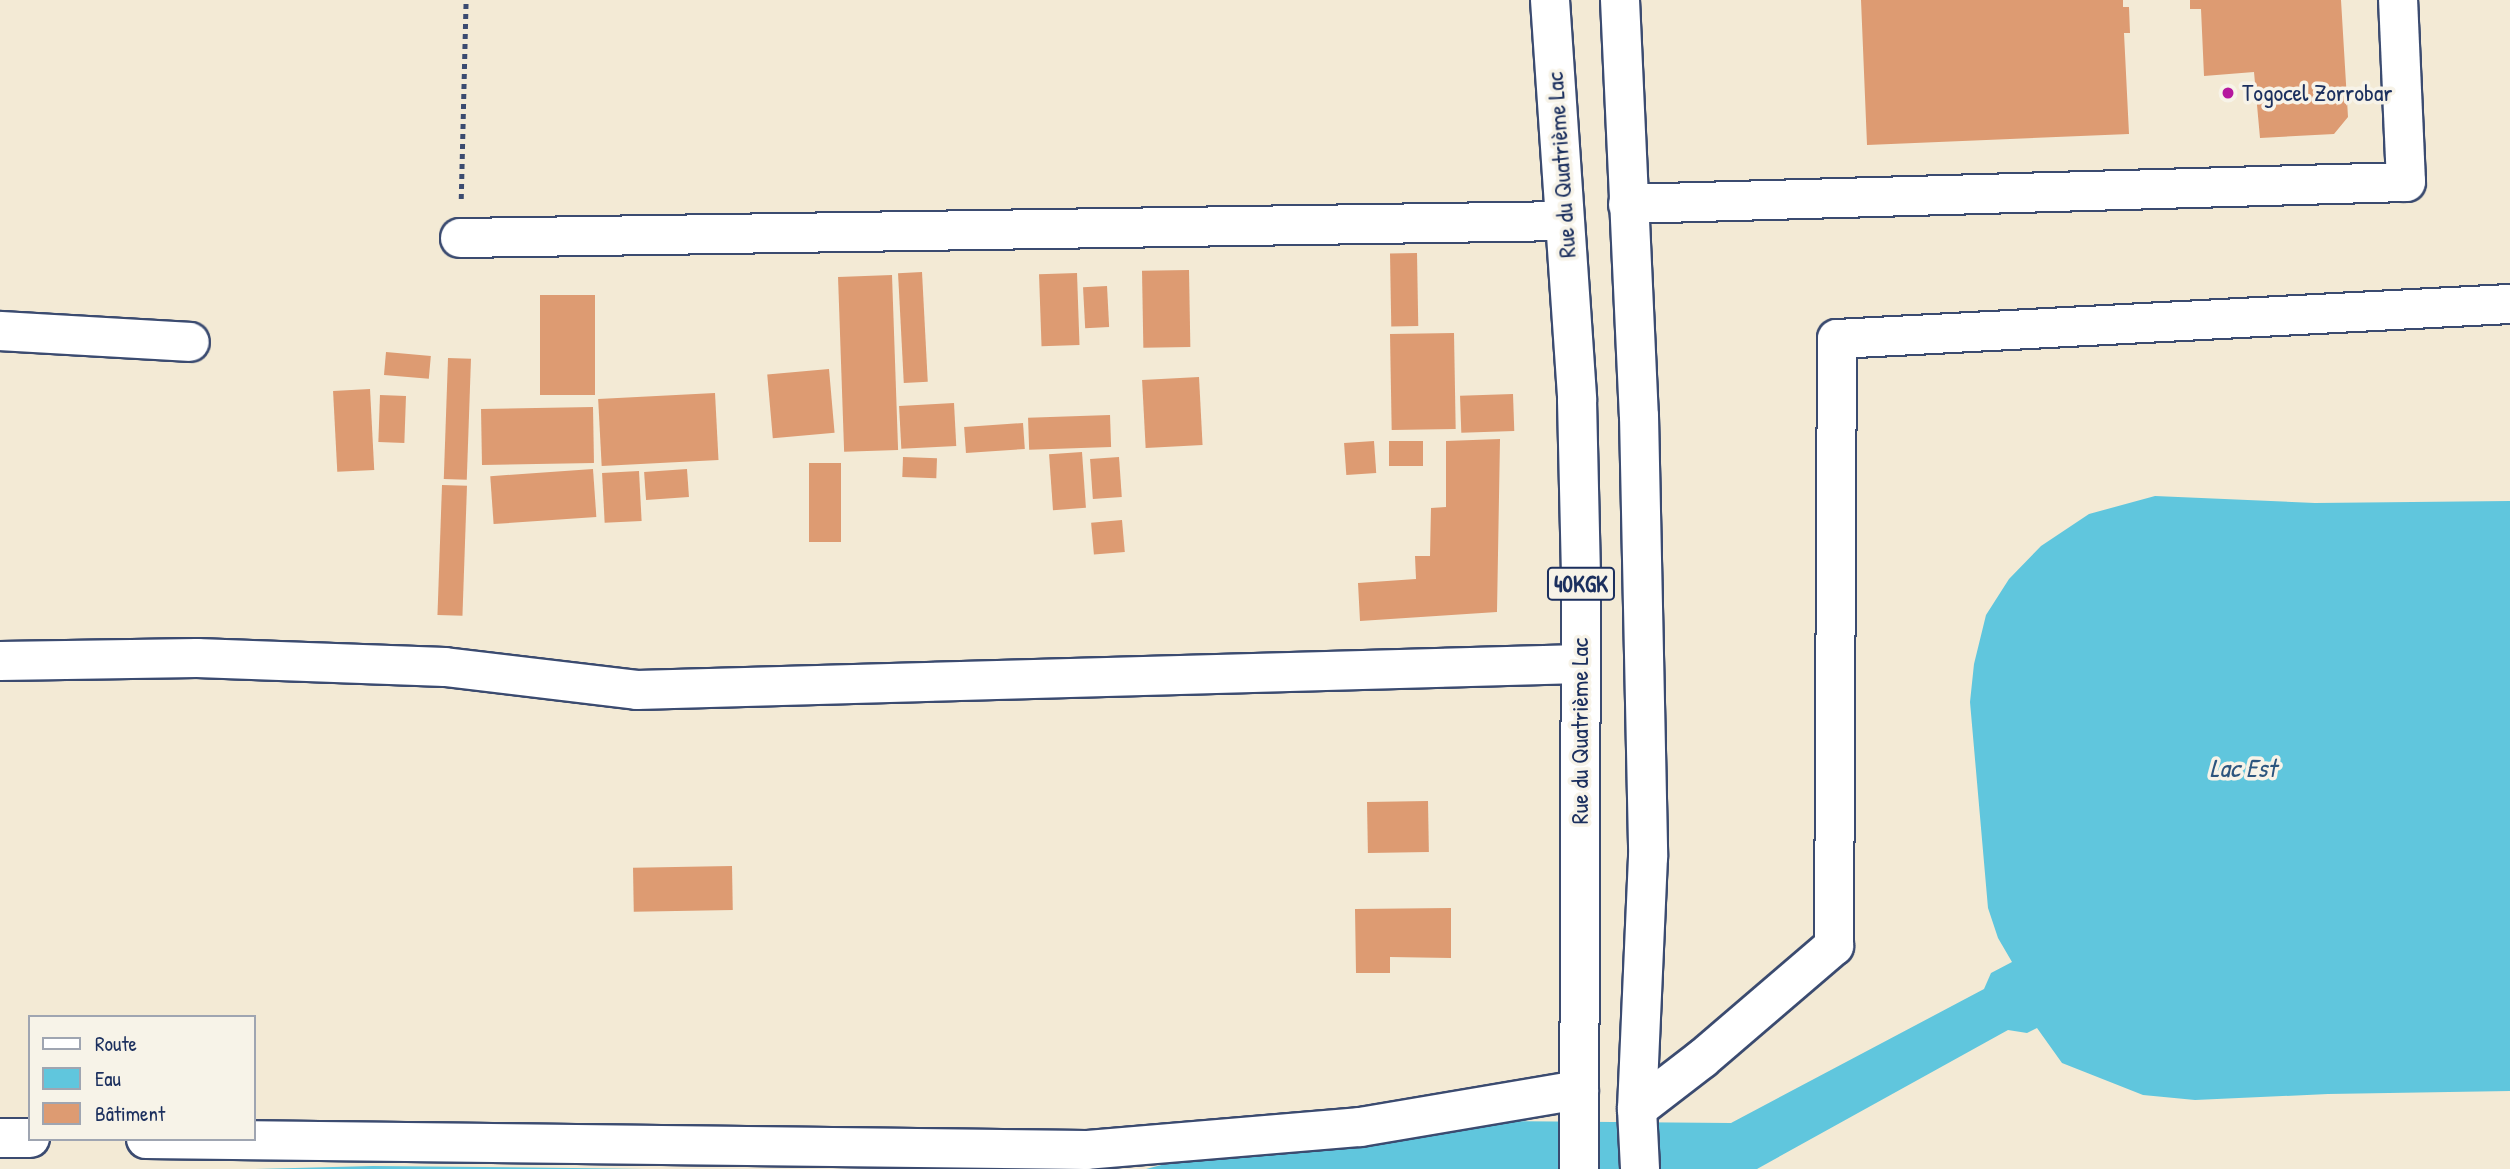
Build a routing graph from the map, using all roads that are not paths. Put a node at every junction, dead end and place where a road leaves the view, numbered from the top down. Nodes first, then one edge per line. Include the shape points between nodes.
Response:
1 (1550, 0) edge
2 (1620, 0) edge
3 (2398, 0) edge
4 (1628, 204) junction
5 (1564, 221) junction
6 (460, 238) road end
7 (2510, 304) edge
8 (0, 331) edge
9 (190, 342) dead end
10 (0, 661) edge
11 (1581, 664) junction
12 (1579, 1090) junction
13 (1637, 1109) junction
14 (0, 1138) edge
15 (28, 1138) edge
16 (256, 1140) edge
17 (1579, 1169) edge
18 (1640, 1169) edge

1 - 5 street, Rue du Quatrième Lac / 40KGK
2 - 4 street, 40KGK
3 - 4 street via 2406,181
4 - 13 street, 40KGK via 1639,416 1648,857
5 - 6 street
5 - 11 street, Rue du Quatrième Lac / 40KGK via 1577,400
7 - 13 street via 1837,339 1834,946
8 - 9 street
10 - 11 street via 197,658 445,667 637,690
11 - 12 street, Rue du Quatrième Lac / 40KGK
12 - 16 street via 1360,1127 1086,1150
12 - 17 street, Rue du Quatrième Lac / 40KGK
13 - 18 street, 40KGK
14 - 15 street

